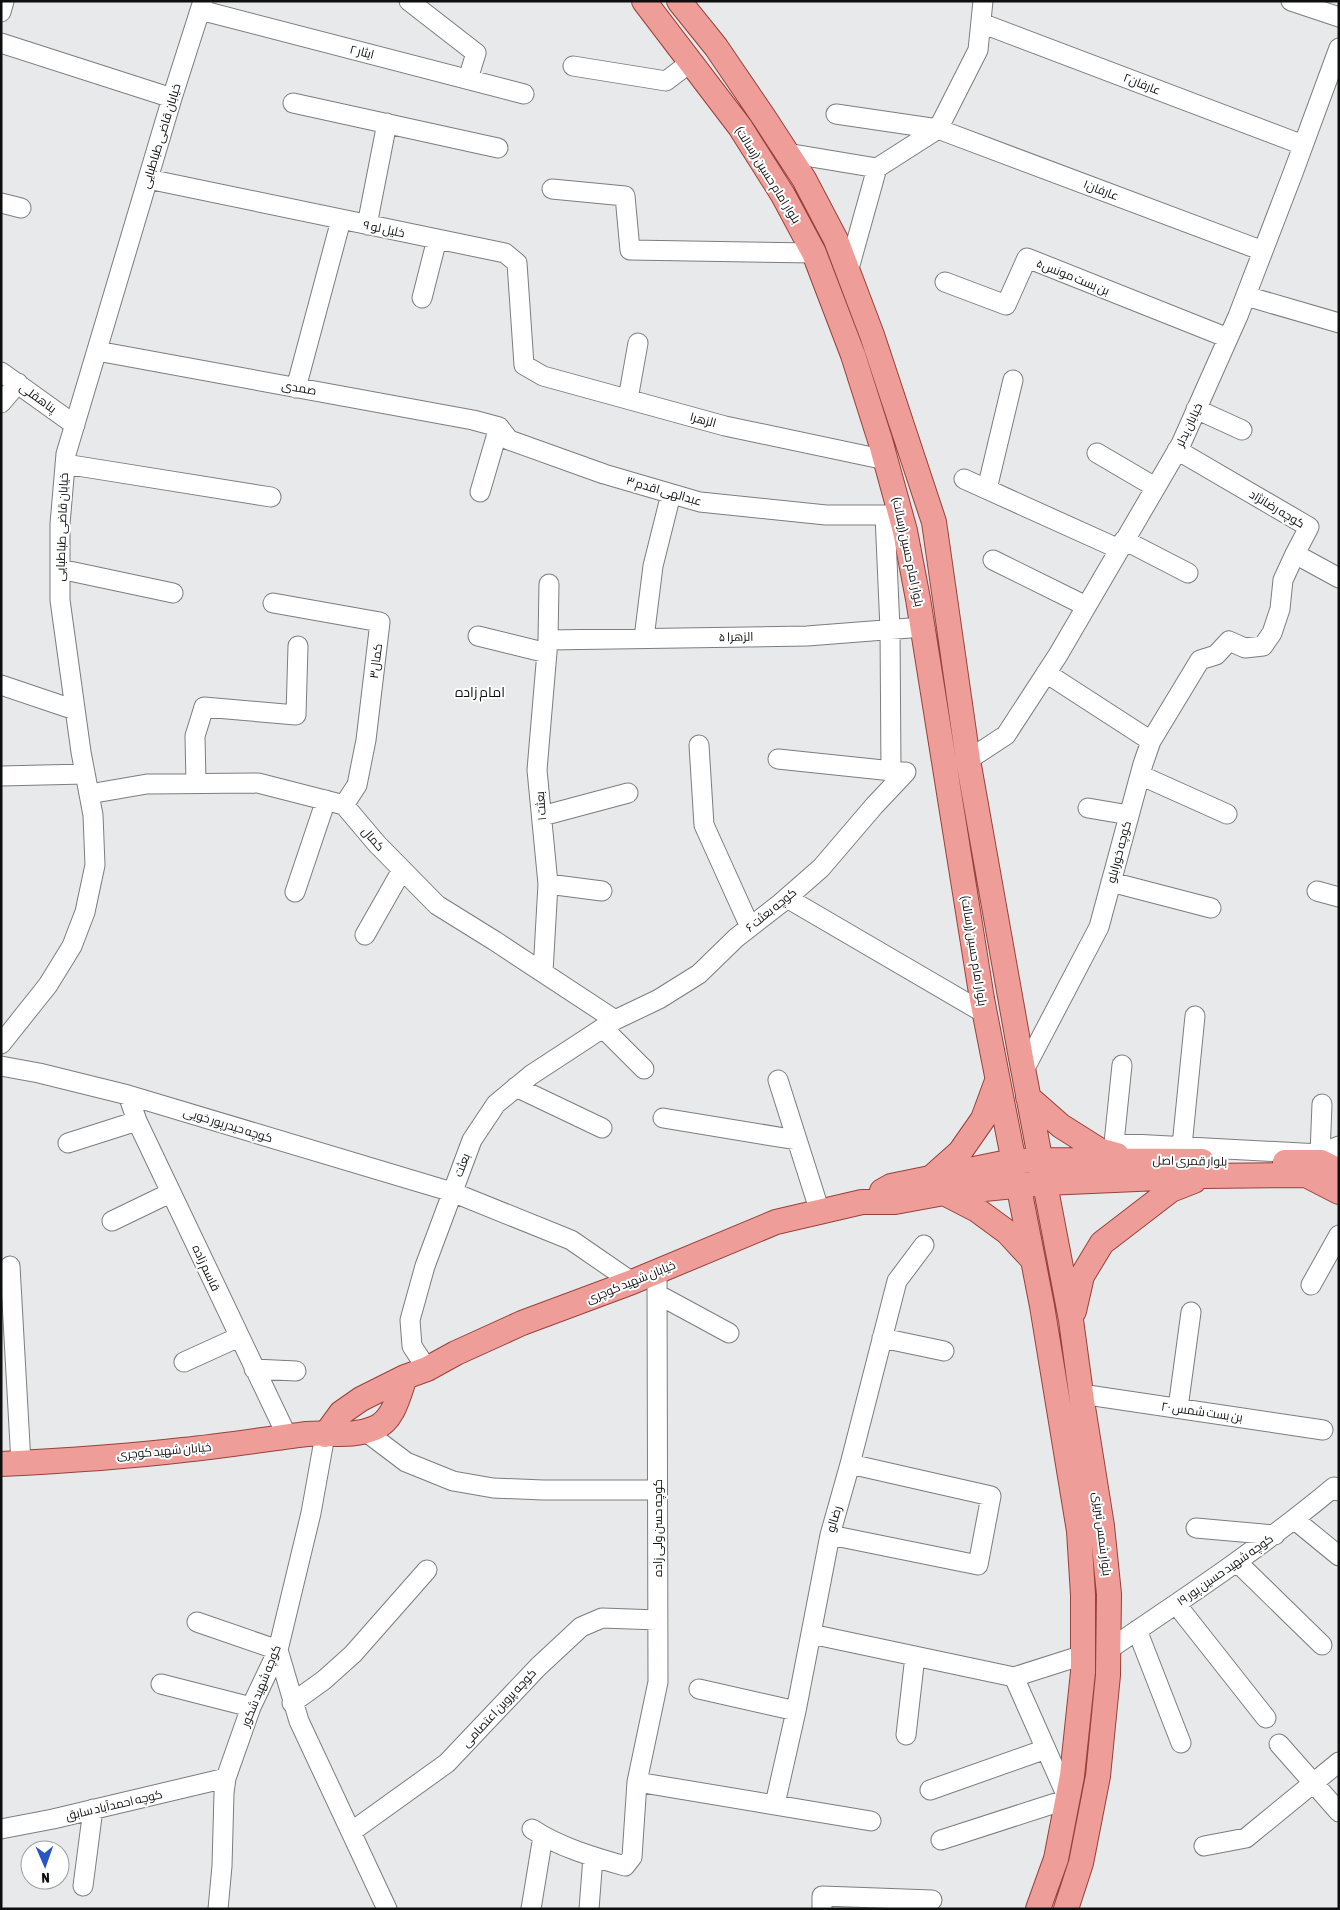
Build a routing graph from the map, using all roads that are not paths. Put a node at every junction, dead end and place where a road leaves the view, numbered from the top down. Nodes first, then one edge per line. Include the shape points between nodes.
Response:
1 (4, 1) edge
2 (409, 1) edge
3 (644, 1) edge
4 (680, 1) edge
5 (983, 1) edge
6 (1291, 1) edge
7 (202, 6) edge
8 (1, 12) edge
9 (1339, 17) edge
10 (981, 23) junction
11 (1, 44) edge
12 (1339, 48) edge
13 (691, 62) junction
14 (573, 66) dead end
15 (468, 79) junction
16 (524, 94) dead end
17 (1330, 97) edge
18 (172, 98) junction
19 (293, 103) dead end
20 (836, 114) dead end
21 (386, 123) junction
22 (938, 129) junction
23 (1304, 145) junction
24 (498, 148) dead end
25 (787, 153) junction
26 (877, 168) junction
27 (148, 179) junction
28 (552, 189) dead end
29 (1, 203) edge
30 (21, 208) dead end
31 (341, 220) junction
32 (367, 225) junction
33 (437, 240) junction
34 (1263, 251) junction
35 (814, 253) junction
36 (848, 272) junction
37 (945, 282) dead end
38 (1246, 296) junction
39 (422, 298) dead end
40 (1339, 323) edge
41 (1228, 338) junction
42 (638, 343) dead end
43 (97, 351) junction
44 (524, 365) joint
45 (1, 372) edge
46 (1013, 380) dead end
47 (18, 383) junction
48 (296, 388) junction
49 (628, 399) junction
50 (1, 403) edge
51 (1196, 409) junction
52 (75, 424) junction
53 (499, 427) junction
54 (1242, 430) dead end
55 (1177, 450) junction
56 (1097, 454) dead end
57 (886, 460) junction
58 (65, 464) junction
59 (964, 479) dead end
60 (1155, 487) junction
61 (987, 489) junction
62 (480, 492) dead end
63 (671, 494) junction
64 (271, 497) dead end
65 (893, 515) junction
66 (1121, 544) junction
67 (1295, 554) junction
68 (993, 560) dead end
69 (60, 568) junction
70 (1188, 573) dead end
71 (1339, 578) edge
72 (549, 584) dead end
73 (173, 593) dead end
74 (272, 603) dead end
75 (1086, 606) junction
76 (923, 627) junction
77 (890, 629) junction
78 (478, 636) dead end
79 (644, 638) junction
80 (298, 646) dead end
81 (548, 646) junction
82 (1046, 673) junction
83 (1, 685) edge
84 (75, 710) junction
85 (1151, 741) junction
86 (699, 745) dead end
87 (778, 759) dead end
88 (968, 760) junction
89 (899, 771) junction
90 (86, 774) junction
91 (1140, 775) junction
92 (1, 776) edge
93 (196, 783) junction
94 (89, 794) junction
95 (628, 794) dead end
96 (326, 800) junction
97 (344, 805) junction
98 (1088, 808) dead end
99 (1228, 814) dead end
100 (1129, 815) junction
101 (542, 816) junction
102 (402, 870) junction
103 (1111, 882) junction
104 (548, 884) junction
105 (602, 891) dead end
106 (1317, 891) dead end
107 (296, 892) dead end
108 (1339, 897) edge
109 (787, 898) junction
110 (1211, 908) dead end
111 (750, 927) junction
112 (365, 935) dead end
113 (543, 972) junction
114 (984, 1013) junction
115 (1195, 1016) dead end
116 (609, 1024) junction
117 (1, 1044) edge
118 (1122, 1065) dead end
119 (1, 1066) edge
120 (644, 1069) dead end
121 (1023, 1072) junction
122 (778, 1080) dead end
123 (997, 1081) junction
124 (516, 1087) junction
125 (128, 1096) junction
126 (1028, 1097) junction
127 (1322, 1104) dead end
128 (663, 1118) dead end
129 (136, 1121) junction
130 (602, 1128) dead end
131 (797, 1140) junction
132 (68, 1143) dead end
133 (1182, 1146) junction
134 (1040, 1160) junction
135 (1141, 1160) junction
136 (1013, 1161) junction
137 (1334, 1162) edge
138 (1205, 1176) junction
139 (1046, 1183) junction
140 (937, 1186) junction
141 (1018, 1186) junction
142 (452, 1192) junction
143 (1339, 1192) edge
144 (170, 1193) junction
145 (820, 1212) junction
146 (112, 1221) dead end
147 (1339, 1235) edge
148 (924, 1245) dead end
149 (1032, 1259) junction
150 (10, 1266) dead end
151 (632, 1282) junction
152 (657, 1283) junction
153 (1311, 1285) dead end
154 (1191, 1312) dead end
155 (1071, 1320) junction
156 (729, 1333) dead end
157 (239, 1337) junction
158 (882, 1338) junction
159 (944, 1352) dead end
160 (184, 1362) dead end
161 (254, 1368) junction
162 (427, 1369) junction
163 (296, 1371) dead end
164 (405, 1377) junction
165 (1081, 1394) junction
166 (1178, 1408) junction
167 (1323, 1430) dead end
168 (366, 1431) junction
169 (325, 1435) junction
170 (288, 1438) junction
171 (11, 1463) edge
172 (850, 1464) junction
173 (658, 1490) junction
174 (1339, 1491) edge
175 (1295, 1520) junction
176 (1196, 1528) dead end
177 (830, 1534) junction
178 (1274, 1535) junction
179 (1339, 1556) edge
180 (1238, 1563) junction
181 (427, 1570) dead end
182 (1176, 1604) junction
183 (658, 1620) junction
184 (197, 1622) dead end
185 (1137, 1630) junction
186 (810, 1634) junction
187 (1322, 1645) dead end
188 (278, 1650) junction
189 (1108, 1650) junction
190 (1083, 1655) junction
191 (915, 1656) junction
192 (1014, 1678) junction
193 (161, 1684) dead end
194 (699, 1689) dead end
195 (292, 1703) junction
196 (251, 1707) junction
197 (796, 1711) junction
198 (1266, 1718) dead end
199 (906, 1735) dead end
200 (1181, 1744) dead end
201 (1279, 1744) dead end
202 (1046, 1749) junction
203 (1339, 1762) edge
204 (226, 1778) junction
205 (637, 1782) junction
206 (1314, 1784) junction
207 (930, 1790) dead end
208 (1068, 1799) junction
209 (775, 1804) junction
210 (93, 1809) junction
211 (1339, 1812) edge
212 (871, 1821) dead end
213 (1, 1829) edge
214 (351, 1832) junction
215 (941, 1840) dead end
216 (1204, 1846) dead end
217 (593, 1856) junction
218 (83, 1886) dead end
219 (932, 1900) dead end
220 (218, 1909) edge
221 (387, 1909) edge
222 (531, 1909) edge
223 (588, 1909) edge
224 (822, 1909) edge
225 (1038, 1909) edge
226 (1066, 1909) edge

1 - 8 street
2 - 15 street via 476,53
3 - 13 main road, بلوار امام حسین (رسالت)
4 - 25 main road, بلوار امام حسین (رسالت) via 716,47
5 - 10 street
6 - 9 street
7 - 15 street, ایثار ۲
7 - 18 street, خیابان قاضی طباطبایی
10 - 22 street via 978,50
10 - 23 street, عارفان۲
11 - 18 street
12 - 17 street, خیابان یدلر
13 - 14 street via 666,80
13 - 35 main road, بلوار امام حسین (رسالت) via 740,127 783,195
15 - 16 street, ایثار ۲
17 - 23 street, خیابان یدلر
18 - 27 street, خیابان قاضی طباطبایی
19 - 21 street
20 - 22 street, عارفان۱
21 - 24 street
21 - 32 street
22 - 26 street
22 - 34 street, عارفان۱
23 - 34 street, خیابان یدلر
25 - 26 street
25 - 36 main road, بلوار امام حسین (رسالت) via 836,240
26 - 36 street
27 - 31 street, خلیل لو ۹
27 - 43 street, خیابان قاضی طباطبایی
28 - 35 street via 625,196 630,250
29 - 30 street
31 - 32 street, خلیل لو ۹
31 - 48 street
32 - 33 street, خلیل لو ۹
33 - 39 street
33 - 44 street, خلیل لو ۹ via 505,253 517,263
34 - 38 street, خیابان یدلر
35 - 57 main road, بلوار امام حسین (رسالت) via 853,355
36 - 88 main road, بلوار امام حسین (رسالت) via 934,522
37 - 41 street, بن بست مونس۵ via 1006,305 1027,258
38 - 40 street
38 - 41 street, خیابان یدلر
41 - 51 street, خیابان یدلر
42 - 49 street
43 - 48 street, صمدی
43 - 52 street, خیابان قاضی طباطبایی
44 - 49 street, الزهرا via 543,376
45 - 47 street, پناهقلی
46 - 61 street
47 - 50 street
47 - 52 street, پناهقلی
48 - 53 street, صمدی
49 - 57 street, الزهرا via 724,426
51 - 54 street
51 - 55 street, خیابان یدلر
52 - 58 street, خیابان قاضی طباطبایی
53 - 62 street
53 - 63 street, عبدالهی اقدم ۳ via 510,440
55 - 60 street, خیابان یدلر
55 - 67 street, کوچه رضانژاد via 1309,527
56 - 60 street
57 - 65 main road, بلوار امام حسین (رسالت)
58 - 64 street
58 - 69 street, خیابان قاضی طباطبایی
59 - 61 street
60 - 66 street, خیابان یدلر
61 - 66 street
63 - 65 street, عبدالهی اقدم ۳ via 700,502 826,515
63 - 79 street via 653,566
65 - 76 main road, بلوار امام حسین (رسالت)
65 - 77 street
66 - 70 street
66 - 75 street, خیابان یدلر
67 - 71 street
67 - 85 street, کوچه خورابلو via 1283,580 1280,608 1272,633 1264,646 1245,648 1229,640 1216,655 1200,660
68 - 75 street
69 - 73 street
69 - 84 street, خیابان قاضی طباطبایی via 60,600
72 - 81 street, بعثت ۱
74 - 97 street, کمال۳ via 380,622 366,740 357,785
75 - 82 street, خیابان یدلر
76 - 77 street, الزهرا ۵
76 - 114 main road, بلوار امام حسین (رسالت)
77 - 79 street, الزهرا ۵ via 807,636
77 - 89 street
78 - 81 street, الزهرا ۵
79 - 81 street, الزهرا ۵
80 - 93 street via 296,715 204,707 195,736
81 - 101 street, بعثت ۱ via 537,770
82 - 85 street
82 - 88 street, خیابان یدلر via 1006,735
83 - 84 street
84 - 90 street, خیابان قاضی طباطبایی
85 - 91 street, کوچه خورابلو
86 - 111 street via 704,825
87 - 89 street
88 - 121 main road, بلوار امام حسین (رسالت)
89 - 109 street, کوچه بعثت ۶ via 821,868
90 - 92 street
90 - 94 street, خیابان قاضی طباطبایی
91 - 99 street
91 - 100 street, کوچه خورابلو
93 - 94 street via 147,784
93 - 96 street via 258,783
94 - 117 street, خیابان قاضی طباطبایی via 95,865 85,912 72,946 48,985
95 - 101 street
96 - 97 street
96 - 107 street
97 - 102 street, کمال
98 - 100 street
100 - 103 street, کوچه خورابلو
101 - 104 street, بعثت ۱
102 - 112 street
102 - 113 street, کمال via 438,905
103 - 110 street
103 - 121 street, کوچه خورابلو via 1099,928
104 - 105 street
104 - 113 street, بعثت ۱
106 - 108 street
109 - 111 street, کوچه بعثت ۶
109 - 114 street
111 - 116 street, کوچه بعثت ۶ via 699,974
113 - 116 street, کمال
114 - 123 main road, بلوار امام حسین (رسالت)
115 - 133 street
116 - 120 street, کمال
116 - 124 street, بعثت
118 - 133 street via 1114,1142
119 - 125 street, کوچه حیدرپور خویی via 39,1072
121 - 126 main road, بلوار امام حسین (رسالت)
122 - 131 street
123 - 136 main road, بلوار امام حسین (رسالت)
123 - 140 main road via 983,1119
124 - 130 street
124 - 142 street, بعثت via 496,1104 472,1140
125 - 129 street, قاسم زاده
125 - 142 street, کوچه حیدرپور خویی
126 - 134 main road, بلوار امام حسین (رسالت)
126 - 135 main road via 1062,1126 1098,1150
127 - 137 street
128 - 131 street
129 - 132 street
129 - 144 street, قاسم زاده
131 - 145 street
133 - 137 street
134 - 135 main road, بلوار قمری اصل
134 - 136 main road, خیابان شهید کوچری
134 - 139 main road, بلوار شمس تبریزی
135 - 137 main road, بلوار قمری اصل
136 - 140 main road, خیابان شهید کوچری
136 - 141 main road, بلوار شمس تبریزی
138 - 139 main road, بلوار قمری اصل
138 - 143 main road, بلوار قمری اصل via 1306,1175
138 - 155 main road via 1171,1190 1102,1243 1082,1276
139 - 141 main road, خیابان شهید کوچری
139 - 155 main road, بلوار شمس تبریزی
140 - 141 main road, خیابان شهید کوچری
140 - 145 main road, خیابان شهید کوچری via 896,1202 862,1202
140 - 149 main road via 1007,1232
141 - 149 main road, بلوار شمس تبریزی
142 - 151 street, کوچه حیدرپور خویی via 572,1240
142 - 162 street, بعثت via 425,1266 410,1320 412,1346
144 - 146 street
144 - 157 street, قاسم زاده
145 - 152 main road, خیابان شهید کوچری via 776,1222
147 - 153 street
148 - 158 street, رضالو via 897,1282
149 - 190 main road, بلوار شمس تبریزی via 1079,1532
150 - 171 street
151 - 152 main road, خیابان شهید کوچری
151 - 162 main road, خیابان شهید کوچری via 522,1323
152 - 156 street
152 - 173 street, کوچه حسن ولی زاده
154 - 166 street
155 - 165 main road, بلوار شمس تبریزی
157 - 160 street
157 - 161 street, قاسم زاده
158 - 159 street
158 - 172 street, رضالو
161 - 163 street
161 - 170 street, قاسم زاده
162 - 164 main road, خیابان شهید کوچری
164 - 168 main road, خیابان شهید کوچری via 396,1404 386,1419
164 - 169 main road, خیابان شهید کوچری via 361,1399 342,1413
165 - 166 street, بن بست شمس ۲۰
165 - 189 main road, بلوار شمس تبریزی via 1102,1526 1109,1594
166 - 167 street, بن بست شمس ۲۰
168 - 169 main road, خیابان شهید کوچری
168 - 173 street via 406,1462 453,1481 493,1488
169 - 170 main road, خیابان شهید کوچری
169 - 188 street, کوچه شهید شکور via 311,1513
170 - 171 main road, خیابان شهید کوچری via 180,1451
172 - 177 street, رضالو
172 - 177 street via 991,1496 978,1565
173 - 183 street, کوچه حسن ولی زاده
174 - 175 street, کوچه شهید حسین پور ۱۹ via 1334,1487
175 - 178 street, کوچه شهید حسین پور ۱۹
175 - 179 street
176 - 178 street
177 - 186 street, رضالو
178 - 180 street, کوچه شهید حسین پور ۱۹
180 - 182 street, کوچه شهید حسین پور ۱۹
180 - 187 street
181 - 195 street via 353,1654
182 - 185 street, کوچه شهید حسین پور ۱۹
182 - 198 street
183 - 205 street, کوچه حسن ولی زاده via 658,1682
183 - 214 street, کوچه پروین اعتصامی via 602,1618 581,1627 538,1667 447,1763
184 - 188 street
185 - 189 street, کوچه شهید حسین پور ۱۹
185 - 200 street
186 - 191 street
186 - 197 street, رضالو
188 - 195 street
188 - 196 street, کوچه شهید شکور
189 - 226 main road, بلوار شمس تبریزی via 1098,1776 1081,1863
190 - 192 street
190 - 208 main road, بلوار شمس تبریزی
191 - 192 street
191 - 199 street
192 - 202 street
193 - 196 street
194 - 197 street
195 - 214 street
196 - 204 street, کوچه شهید شکور
197 - 209 street, رضالو
201 - 206 street
202 - 207 street
202 - 208 street
203 - 206 street
204 - 210 street, کوچه احمدآباد سابق
204 - 220 street, کوچه شهید شکور
205 - 209 street
205 - 217 street, کوچه حسن ولی زاده via 632,1857 624,1866
206 - 211 street
206 - 216 street via 1246,1838
208 - 215 street
208 - 225 main road, بلوار شمس تبریزی via 1056,1859
209 - 212 street
210 - 213 street, کوچه احمدآباد سابق
210 - 218 street
214 - 221 street
217 - 222 street via 537,1832
217 - 223 street
219 - 224 street via 822,1896

